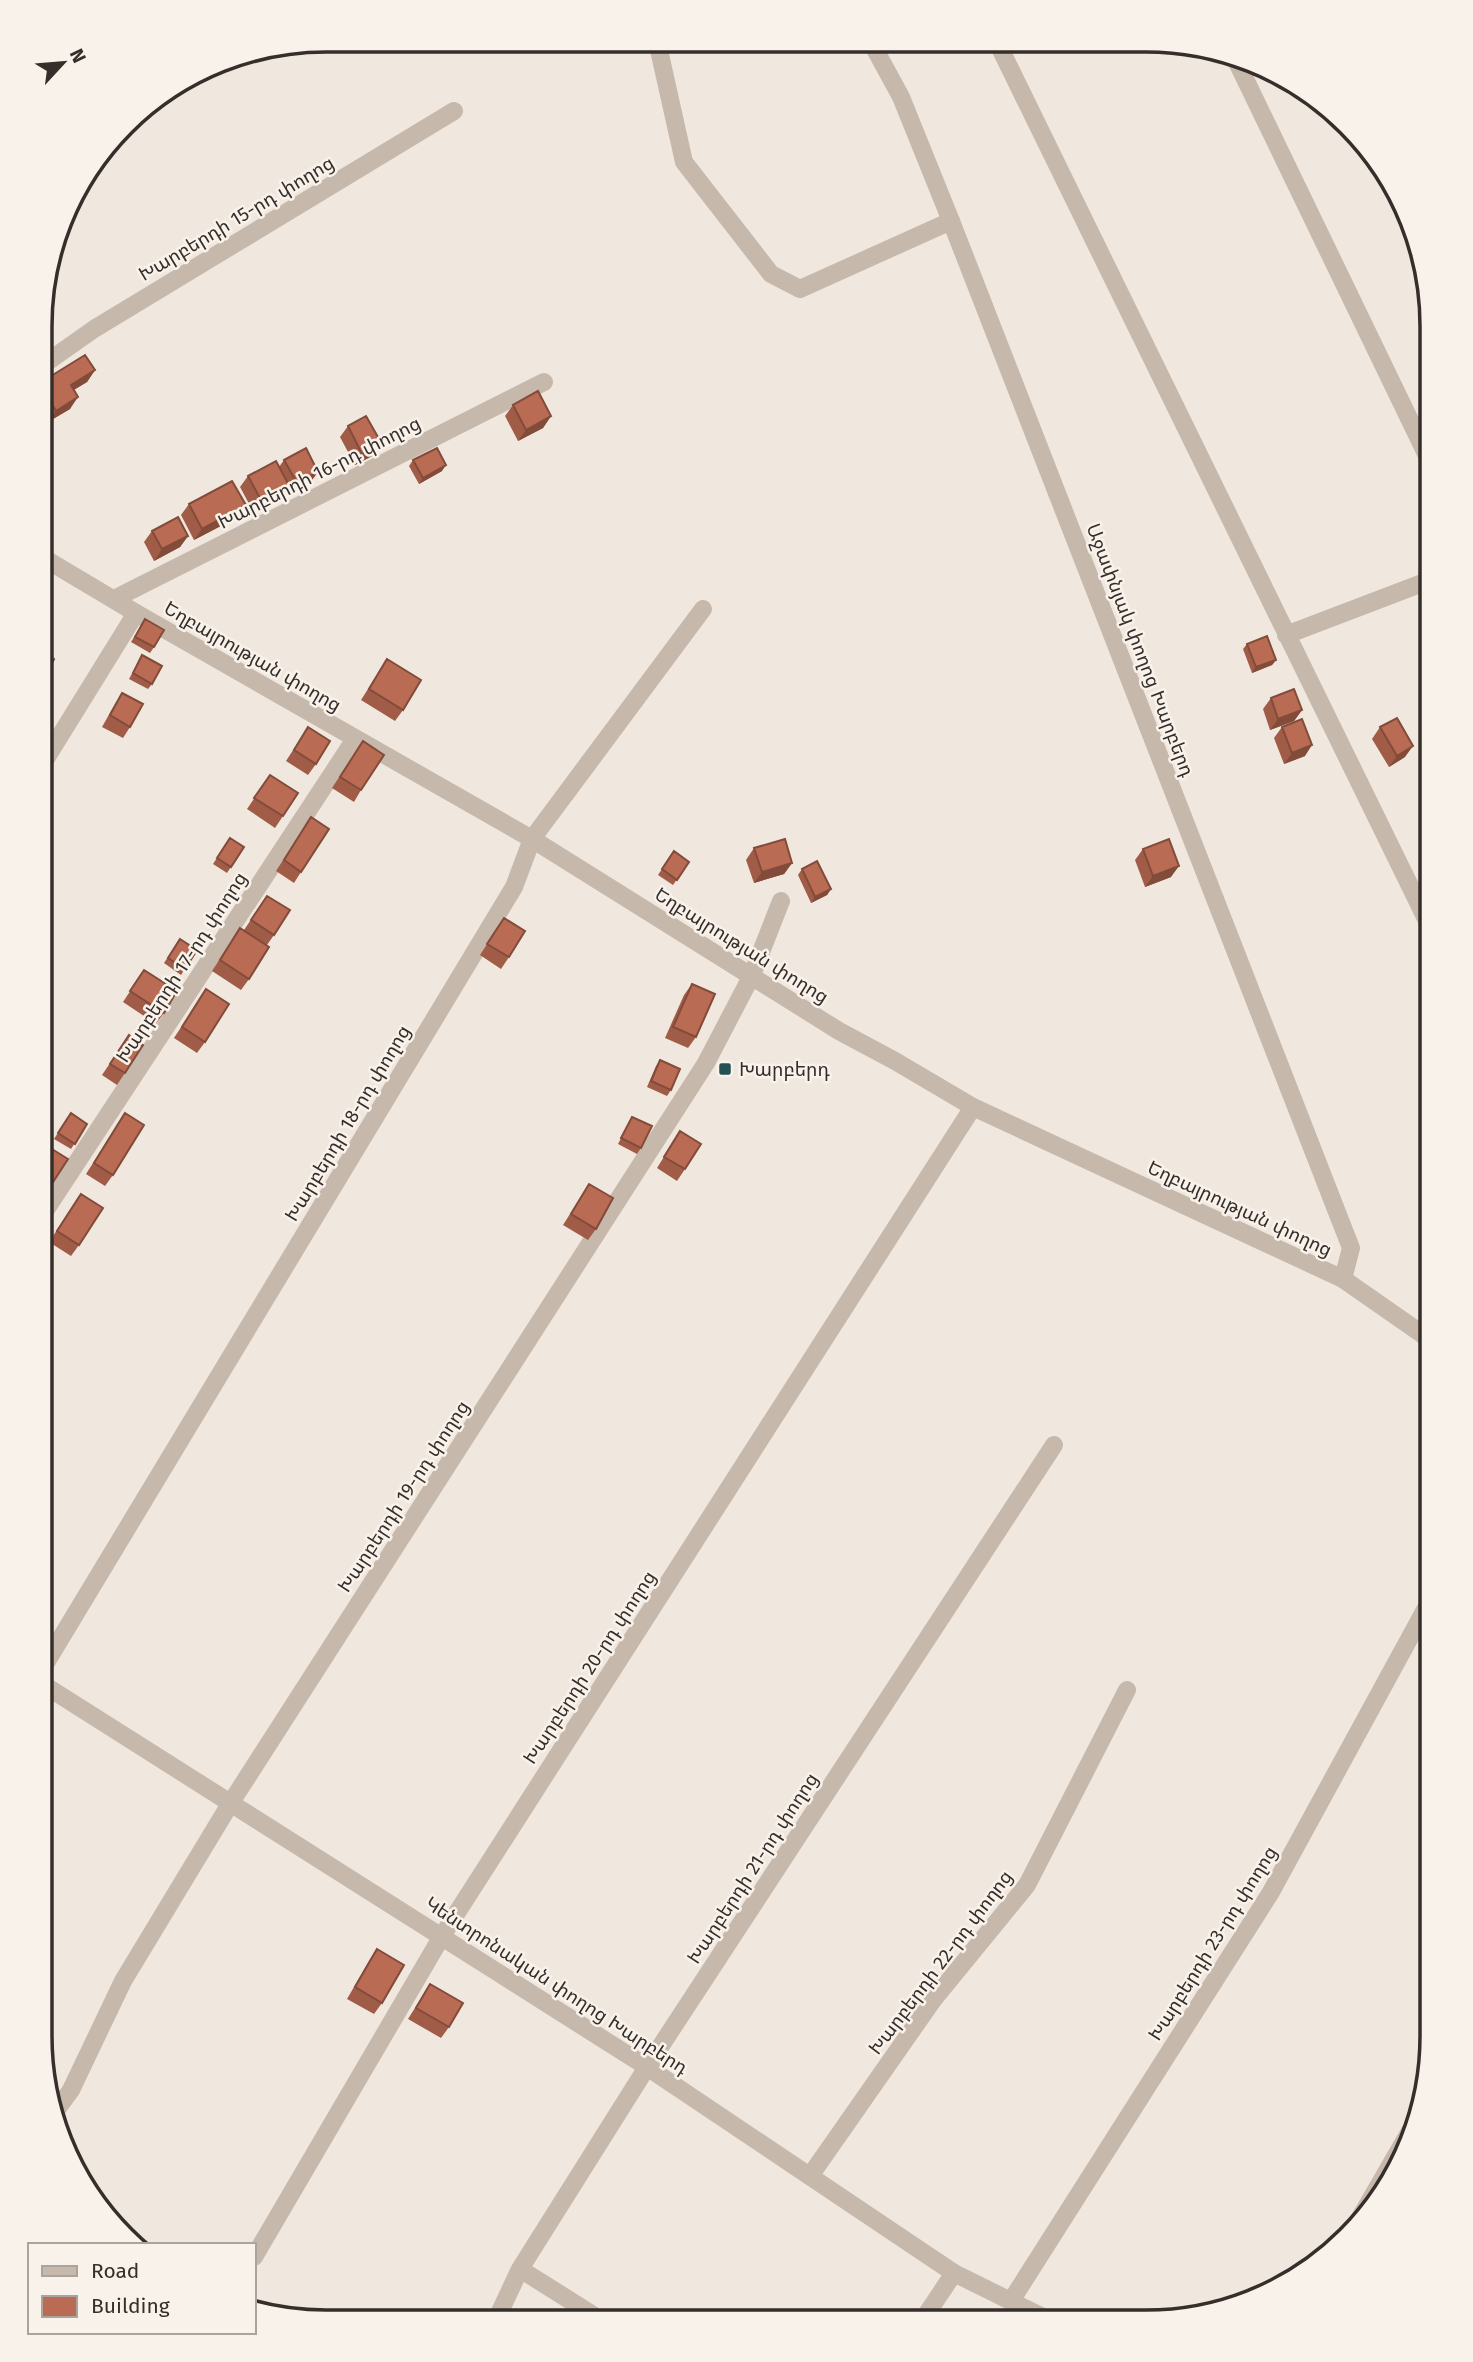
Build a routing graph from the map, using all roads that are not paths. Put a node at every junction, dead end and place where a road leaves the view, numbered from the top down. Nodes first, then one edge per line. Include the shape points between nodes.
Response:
1 (659, 52) edge
2 (876, 52) edge
3 (1002, 52) edge
4 (1240, 69) edge
5 (454, 111) dead end
6 (951, 221) junction
7 (52, 359) edge
8 (544, 382) dead end
9 (1420, 441) edge
10 (52, 563) edge
11 (1420, 584) edge
12 (114, 599) junction
13 (703, 609) dead end
14 (136, 613) junction
15 (1286, 635) junction
16 (355, 739) junction
17 (52, 749) edge
18 (532, 839) junction
19 (781, 901) dead end
20 (1420, 907) edge
21 (752, 975) junction
22 (973, 1107) junction
23 (52, 1200) edge
24 (1343, 1279) junction
25 (1420, 1333) edge
26 (1054, 1445) dead end
27 (1420, 1619) edge
28 (52, 1653) edge
29 (52, 1690) edge
30 (1127, 1690) dead end
31 (230, 1804) junction
32 (442, 1936) junction
33 (647, 2067) junction
34 (61, 2103) edge
35 (810, 2176) junction
36 (256, 2254) edge
37 (520, 2269) junction
38 (954, 2273) junction
39 (1011, 2301) junction
40 (501, 2310) edge
41 (585, 2310) edge
42 (929, 2310) edge
43 (1028, 2310) edge

1 - 6 street via 684,162 771,275 800,289
2 - 6 street, Աջափնյակ փողոց Խարբերդ via 901,97
3 - 15 street
4 - 9 street
5 - 7 street, Խարբերդի 15-րդ փողոց
6 - 24 street, Աջափնյակ փողոց Խարբերդ via 1351,1248
8 - 12 street, Խարբերդի 16-րդ փողոց
10 - 12 street, Եղբայրության փողոց
11 - 15 street
12 - 14 street, Եղբայրության փողոց
13 - 18 street, Խարբերդի 18-րդ փողոց
14 - 16 street, Եղբայրության փողոց
14 - 17 street
15 - 20 street
16 - 18 street, Եղբայրության փողոց
16 - 23 street, Խարբերդի 17-րդ փողոց
18 - 21 street, Եղբայրության փողոց
18 - 28 street, Խարբերդի 18-րդ փողոց via 514,887
19 - 21 street, Խարբերդի 19-րդ փողոց
21 - 22 street, Եղբայրության փողոց
21 - 31 street, Խարբերդի 19-րդ փողոց via 706,1063
22 - 24 street, Եղբայրության փողոց
22 - 32 street, Խարբերդի 20-րդ փողոց
24 - 25 street, Եղբայրության փողոց
26 - 33 street, Խարբերդի 21-րդ փողոց
27 - 39 street, Խարբերդի 23-րդ փողոց via 1271,1892
29 - 31 street, Կենտրոնական փողոց Խարբերդ
30 - 35 street, Խարբերդի 22-րդ փողոց via 1027,1885 933,2000
31 - 32 street, Կենտրոնական փողոց Խարբերդ
31 - 34 street, Խարբերդի 19-րդ փողոց via 123,1981
32 - 33 street, Կենտրոնական փողոց Խարբերդ
32 - 36 street, Խարբերդի 20-րդ փողոց
33 - 35 street, Կենտրոնական փողոց Խարբերդ
33 - 37 street, Խարբերդի 21-րդ փողոց
35 - 38 street, Կենտրոնական փողոց Խարբերդ
37 - 40 street, Խարբերդի 21-րդ փողոց
37 - 41 street
38 - 39 street, Կենտրոնական փողոց Խարբերդ
38 - 42 street
39 - 43 street, Կենտրոնական փողոց Խարբերդ

